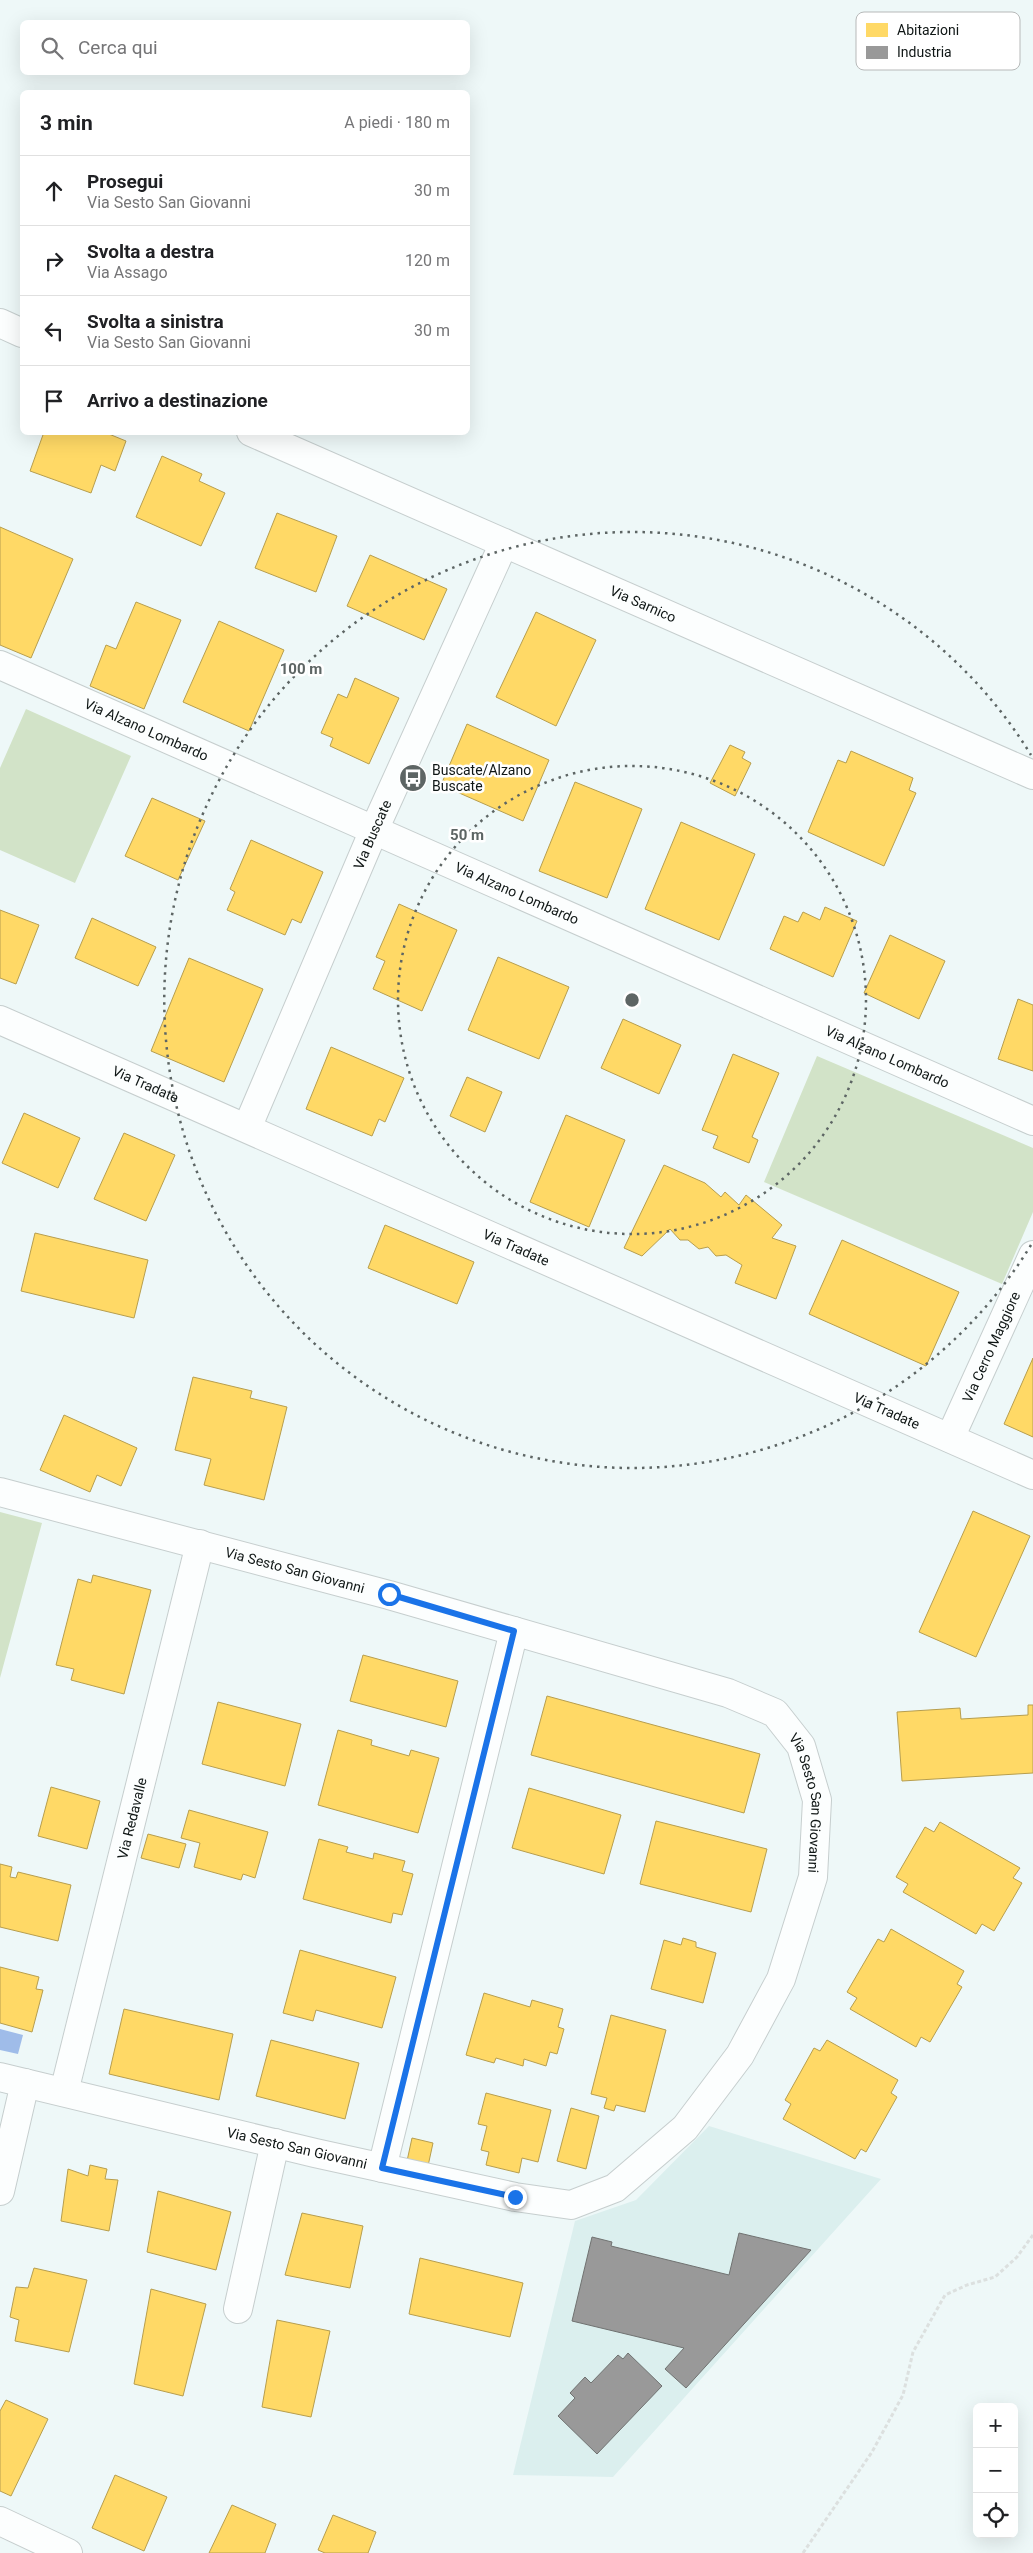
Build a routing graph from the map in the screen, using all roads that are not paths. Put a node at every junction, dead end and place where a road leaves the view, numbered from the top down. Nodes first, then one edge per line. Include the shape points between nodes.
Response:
1 (0, 323) edge
2 (20, 332) edge
3 (258, 435) edge
4 (504, 543) junction
5 (0, 665) edge
6 (1033, 775) edge
7 (374, 830) junction
8 (0, 1020) edge
9 (1033, 1121) edge
10 (246, 1128) junction
11 (1033, 1255) edge
12 (950, 1438) junction
13 (1033, 1475) edge
14 (0, 1492) edge
15 (200, 1544) junction
16 (514, 1631) junction
17 (13, 2080) edge
18 (64, 2092) junction
19 (275, 2143) junction
20 (382, 2168) junction
21 (0, 2191) edge
22 (238, 2309) dead end
23 (0, 2521) edge
24 (68, 2553) edge

1 - 2 street
3 - 4 street, Via Sarnico
4 - 6 street, Via Sarnico
4 - 7 street, Via Buscate
5 - 7 street, Via Alzano Lombardo
7 - 9 street, Via Alzano Lombardo
7 - 10 street, Via Buscate
8 - 10 street, Via Tradate
10 - 12 street, Via Tradate
11 - 12 street, Via Cerro Maggiore
12 - 13 street, Via Tradate
14 - 15 street, Via Sesto San Giovanni
15 - 16 street, Via Sesto San Giovanni
15 - 18 street, Via Redavalle
16 - 20 street
16 - 20 street, Via Sesto San Giovanni via 728,1694 775,1713 801,1746 817,1800 813,1877 781,1979 740,2055 684,2128 616,2188 571,2205 515,2197
17 - 18 street, Via Sesto San Giovanni
17 - 21 street
18 - 19 street, Via Sesto San Giovanni
19 - 20 street, Via Sesto San Giovanni
19 - 22 street
23 - 24 street

